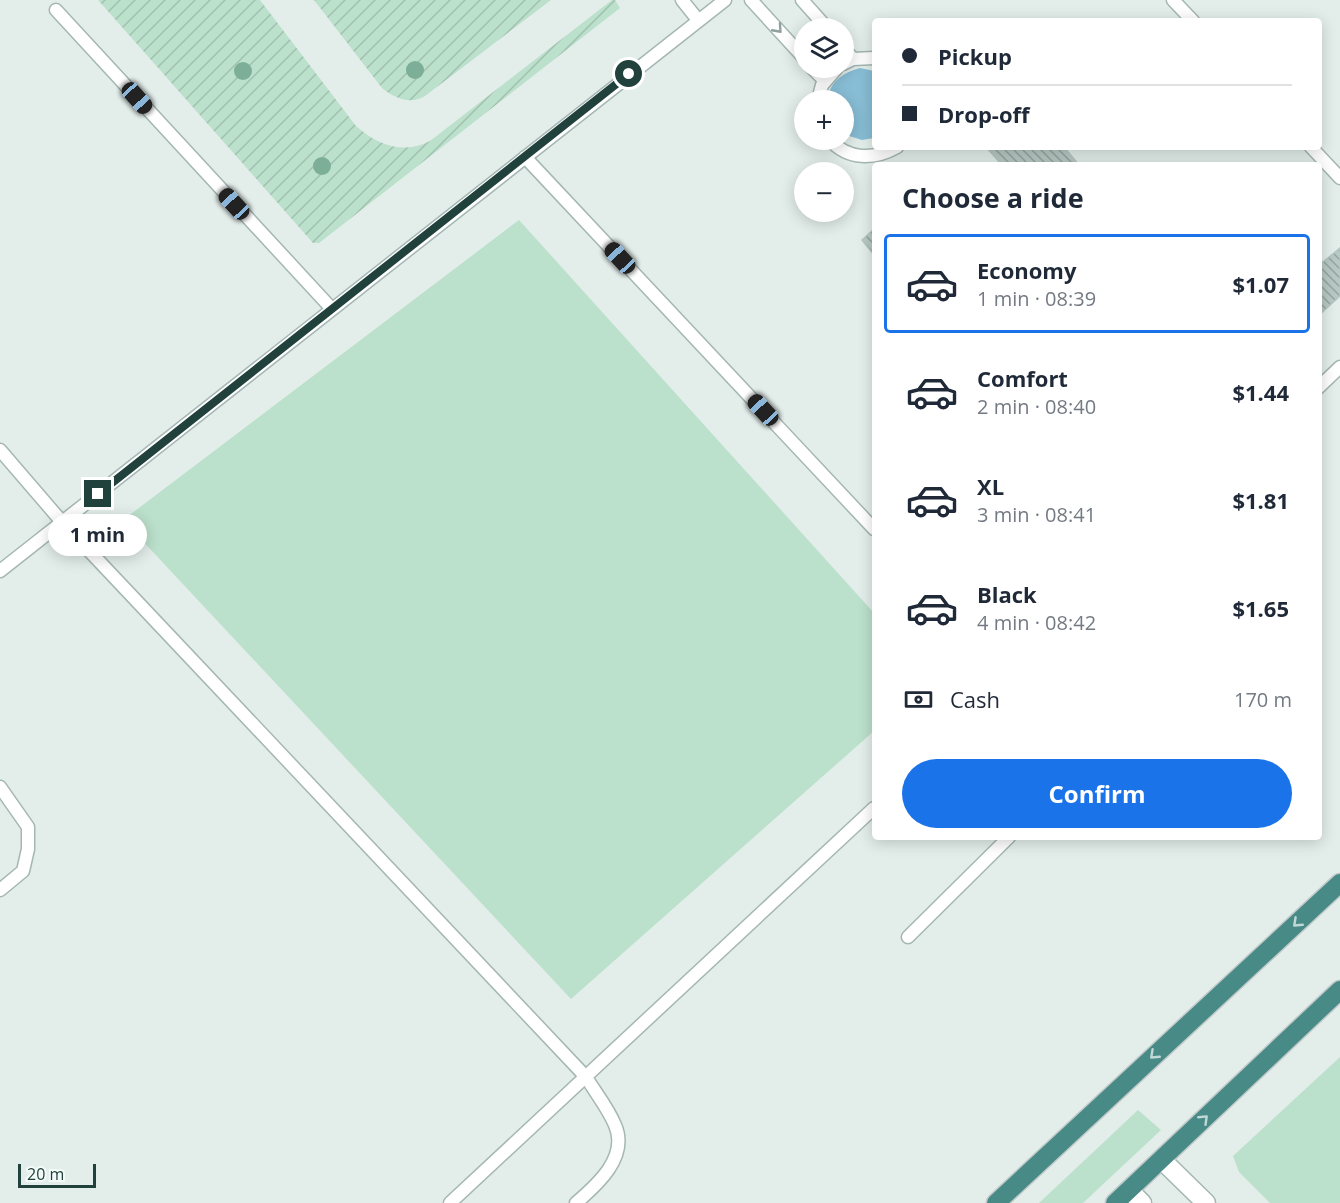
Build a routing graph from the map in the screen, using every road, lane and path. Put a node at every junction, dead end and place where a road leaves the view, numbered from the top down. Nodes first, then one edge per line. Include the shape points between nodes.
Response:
1 (682, 0) edge
2 (725, 0) edge
3 (752, 0) edge
4 (802, 0) edge
5 (1173, 0) edge
6 (56, 10) dead end
7 (818, 18) edge
8 (1190, 18) edge
9 (698, 20) junction
10 (794, 47) edge
11 (872, 58) edge
12 (854, 60) edge
13 (822, 78) edge
14 (828, 78) edge
15 (825, 81) junction
16 (822, 90) edge
17 (842, 150) edge
18 (891, 150) edge
19 (1314, 150) edge
20 (525, 157) junction
21 (1340, 178) edge
22 (332, 309) junction
23 (1340, 367) edge
24 (1322, 384) edge
25 (0, 450) edge
26 (62, 522) junction
27 (872, 527) edge
28 (0, 571) edge
29 (0, 787) edge
30 (872, 810) edge
31 (1006, 840) edge
32 (1340, 883) edge
33 (0, 890) edge
34 (908, 937) dead end
35 (1340, 990) edge
36 (586, 1077) junction
37 (1162, 1160) junction
38 (1129, 1190) junction
39 (450, 1203) edge
40 (576, 1203) edge
41 (996, 1203) edge
42 (1115, 1203) edge
43 (1142, 1203) edge
44 (1206, 1203) edge

1 - 9 lane
2 - 9 lane
3 -> 10 lane
4 - 7 lane
5 - 8 lane
6 - 22 lane
9 - 20 lane
11 - 12 lane
13 - 15 lane
14 - 15 lane
15 - 16 lane
17 - 18 lane via 866,157
19 - 21 lane
20 - 22 lane
20 - 27 lane
22 - 26 lane
23 - 24 lane
25 - 26 lane
26 - 28 lane
26 - 36 lane
29 - 33 lane via 28,828 23,871
30 - 36 lane
31 - 34 lane
32 -> 41 highway
37 -> 35 highway
36 - 39 lane
36 - 40 lane via 616,1127 617,1153 602,1181
37 - 38 highway
37 - 44 street
38 - 42 highway
38 - 43 street

